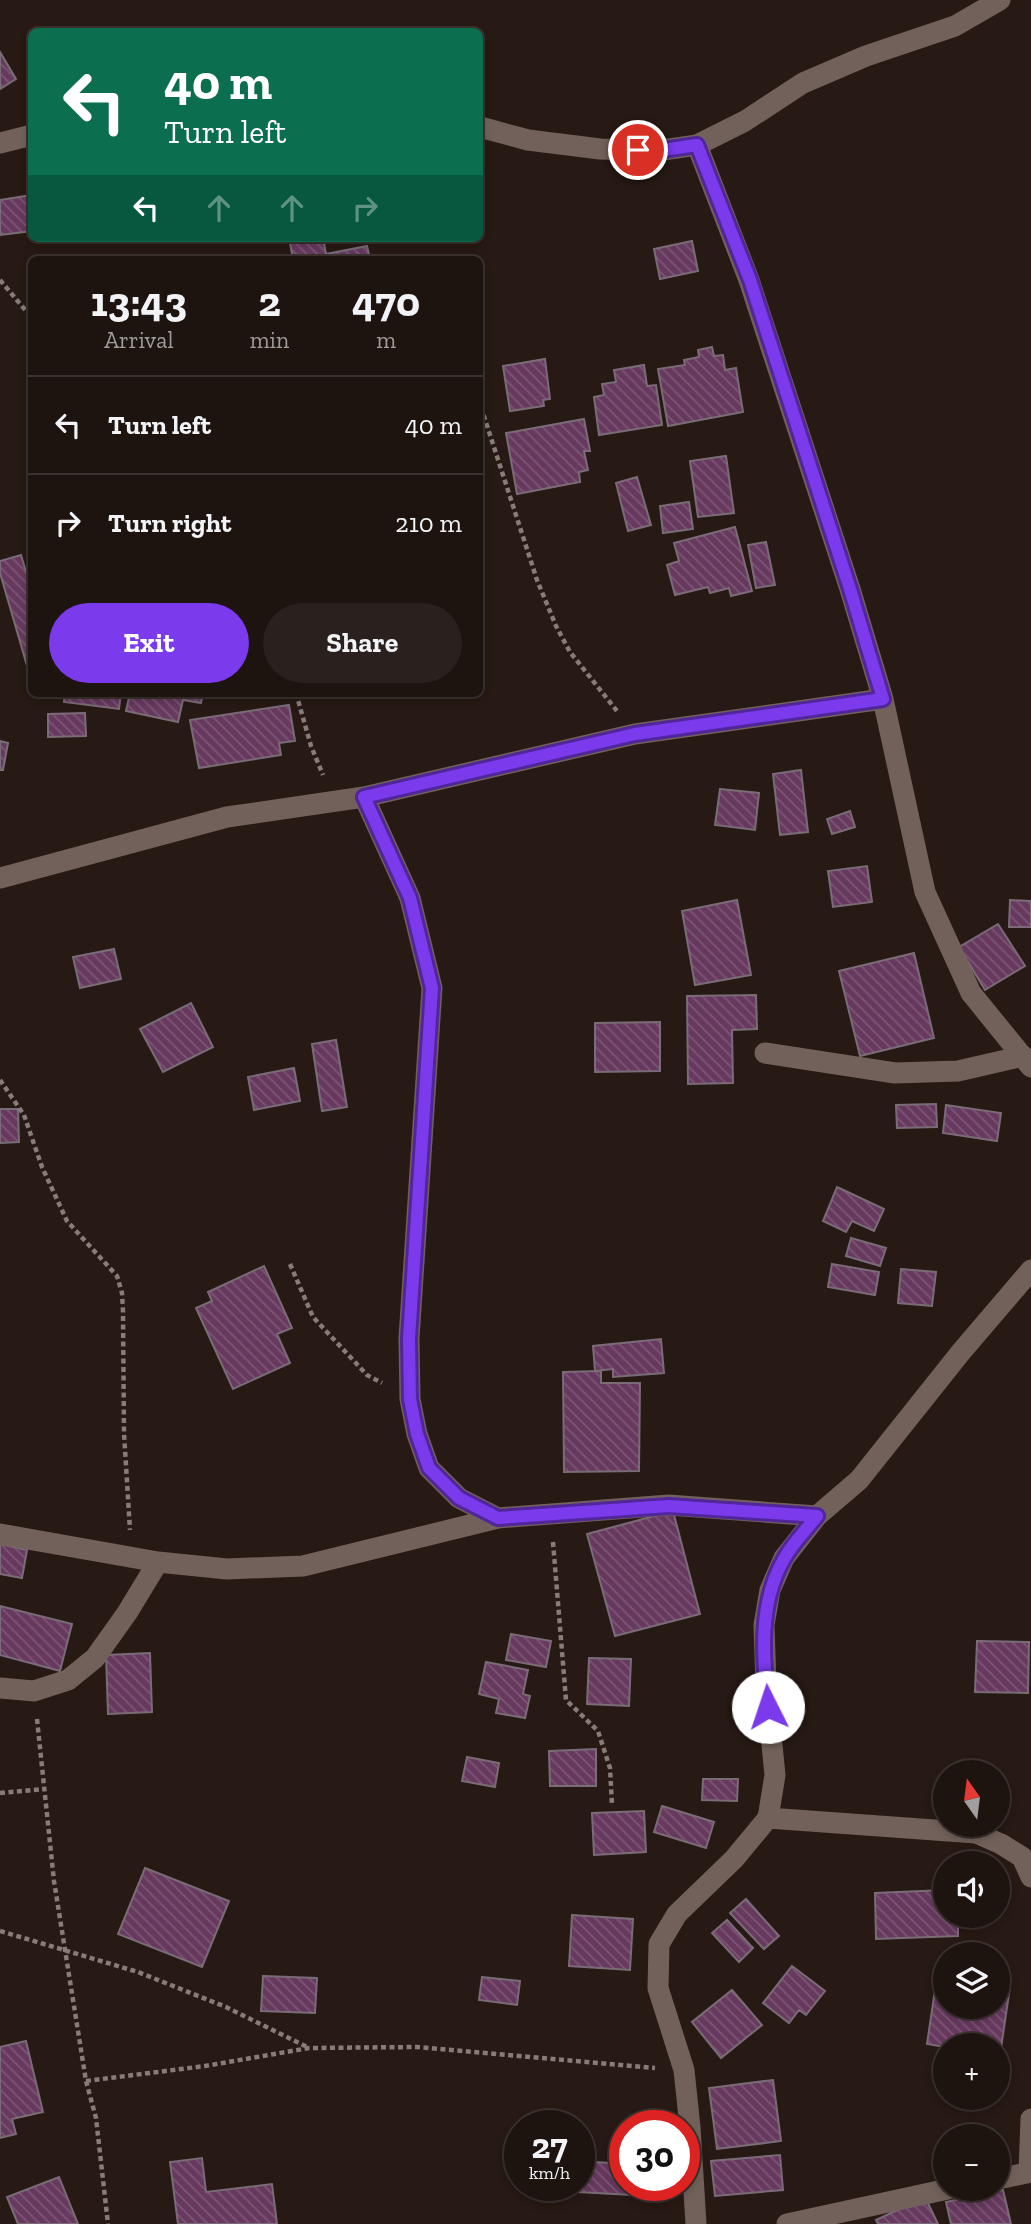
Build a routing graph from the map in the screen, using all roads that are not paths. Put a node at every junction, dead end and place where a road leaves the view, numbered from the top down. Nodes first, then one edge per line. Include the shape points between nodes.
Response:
1 (1000, 0) edge
2 (483, 128) edge
3 (28, 136) edge
4 (0, 143) edge
5 (697, 145) junction
6 (883, 699) junction
7 (364, 797) junction
8 (0, 878) edge
9 (765, 1053) dead end
10 (1027, 1062) edge
11 (1031, 1270) edge
12 (817, 1516) junction
13 (498, 1518) junction
14 (0, 1534) edge
15 (158, 1562) junction
16 (0, 1688) edge
17 (768, 1818) junction
18 (1031, 1877) edge
19 (1031, 2119) edge
20 (1030, 2172) edge
21 (1010, 2176) edge
22 (933, 2194) edge
23 (867, 2216) edge
24 (696, 2224) edge
25 (787, 2224) edge

1 - 5 street via 955,26 803,83 745,121
2 - 5 street via 528,140 600,149 656,151
3 - 4 street
5 - 6 street via 750,280
6 - 7 street via 635,734
6 - 10 street via 925,892 971,993
7 - 8 street via 227,817
7 - 13 street via 410,898 432,988 409,1338 410,1399 429,1468 459,1498
9 - 10 street via 895,1073
11 - 12 street via 859,1480
12 - 13 street via 669,1506
12 - 17 street via 784,1558 770,1590 764,1625 775,1775
13 - 15 street via 303,1566 227,1569
14 - 15 street
15 - 16 street via 95,1658 68,1680 34,1691
17 - 18 street via 976,1833 1022,1857
17 - 24 street via 734,1859 677,1914 659,1944 658,1988 684,2070
19 - 20 street
20 - 21 street
22 - 23 street
23 - 25 street

